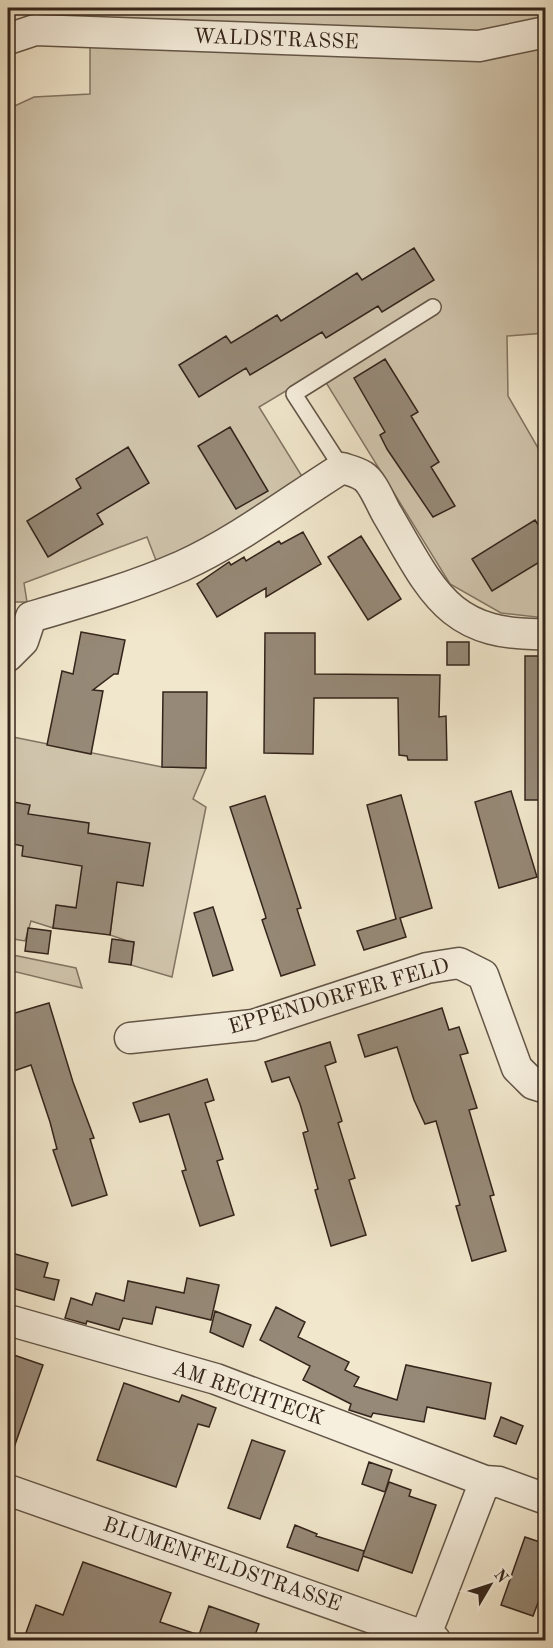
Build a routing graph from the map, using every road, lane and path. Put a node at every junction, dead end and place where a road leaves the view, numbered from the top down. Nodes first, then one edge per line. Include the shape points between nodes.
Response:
1 (546, 32) edge
2 (8, 39) edge
3 (433, 307) dead end
4 (342, 468) junction
5 (546, 634) edge
6 (8, 656) edge
7 (130, 1038) dead end
8 (546, 1088) edge
9 (8, 1320) edge
10 (484, 1481) junction
11 (8, 1490) edge
12 (546, 1499) edge
13 (430, 1639) edge

1 - 2 street, WALDSTRASSE via 479,46 35,30
3 - 4 lane via 294,394
4 - 5 street via 365,476 430,588 454,612 480,627 513,635
4 - 6 street via 183,565 112,593 31,617 23,641
7 - 8 street, EPPENDORFER FELD via 253,1025 427,968 459,963 483,975 517,1068 533,1084
9 - 10 street, AM RECHTECK via 216,1378
10 - 12 street, AM RECHTECK via 499,1482
10 - 13 street
11 - 13 street, BLUMENFELDSTRASSE

